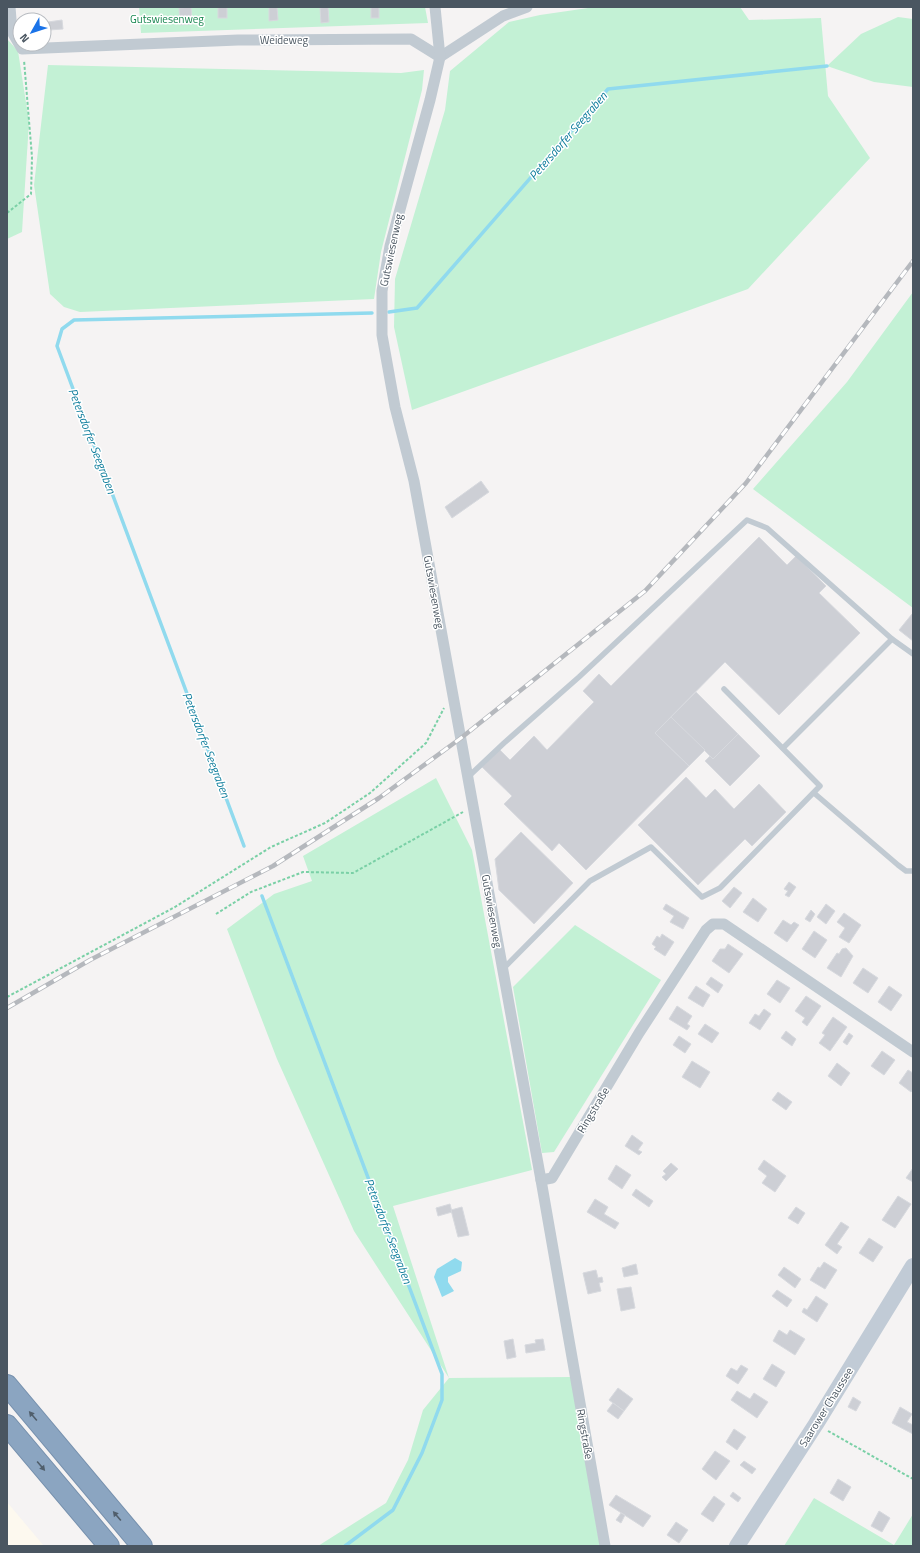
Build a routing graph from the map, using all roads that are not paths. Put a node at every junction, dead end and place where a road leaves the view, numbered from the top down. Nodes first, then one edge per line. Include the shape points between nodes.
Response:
1 (10, 7) edge
2 (435, 7) edge
3 (527, 7) edge
4 (440, 57) junction
5 (892, 639) junction
6 (913, 654) edge
7 (724, 689) dead end
8 (783, 748) junction
9 (468, 777) junction
10 (814, 793) junction
11 (913, 871) edge
12 (503, 969) junction
13 (913, 1052) edge
14 (541, 1180) junction
15 (913, 1266) edge
16 (7, 1385) edge
17 (7, 1425) edge
18 (109, 1546) edge
19 (142, 1546) edge
20 (605, 1546) edge
21 (737, 1546) edge

1 - 4 street, Weideweg via 12,32 22,49 238,40 411,39
2 - 4 street, Gutswiesenweg
3 - 4 street via 503,16
4 - 9 street, Gutswiesenweg via 390,246 382,291 382,335 395,407 414,481
5 - 6 lane
5 - 8 lane
5 - 9 lane via 767,528 747,520 580,677
7 - 8 lane
8 - 10 lane via 820,786
9 - 12 street, Gutswiesenweg
10 - 11 lane via 898,865
10 - 12 lane via 720,888 702,897 651,847 590,882
12 - 14 street, Gutswiesenweg
13 - 14 street, Ringstraße via 724,924 713,924 706,930 639,1033 552,1178
14 - 20 street, Ringstraße
15 - 21 main road, Saarower Chaussee
19 -> 16 highway
17 -> 18 highway

